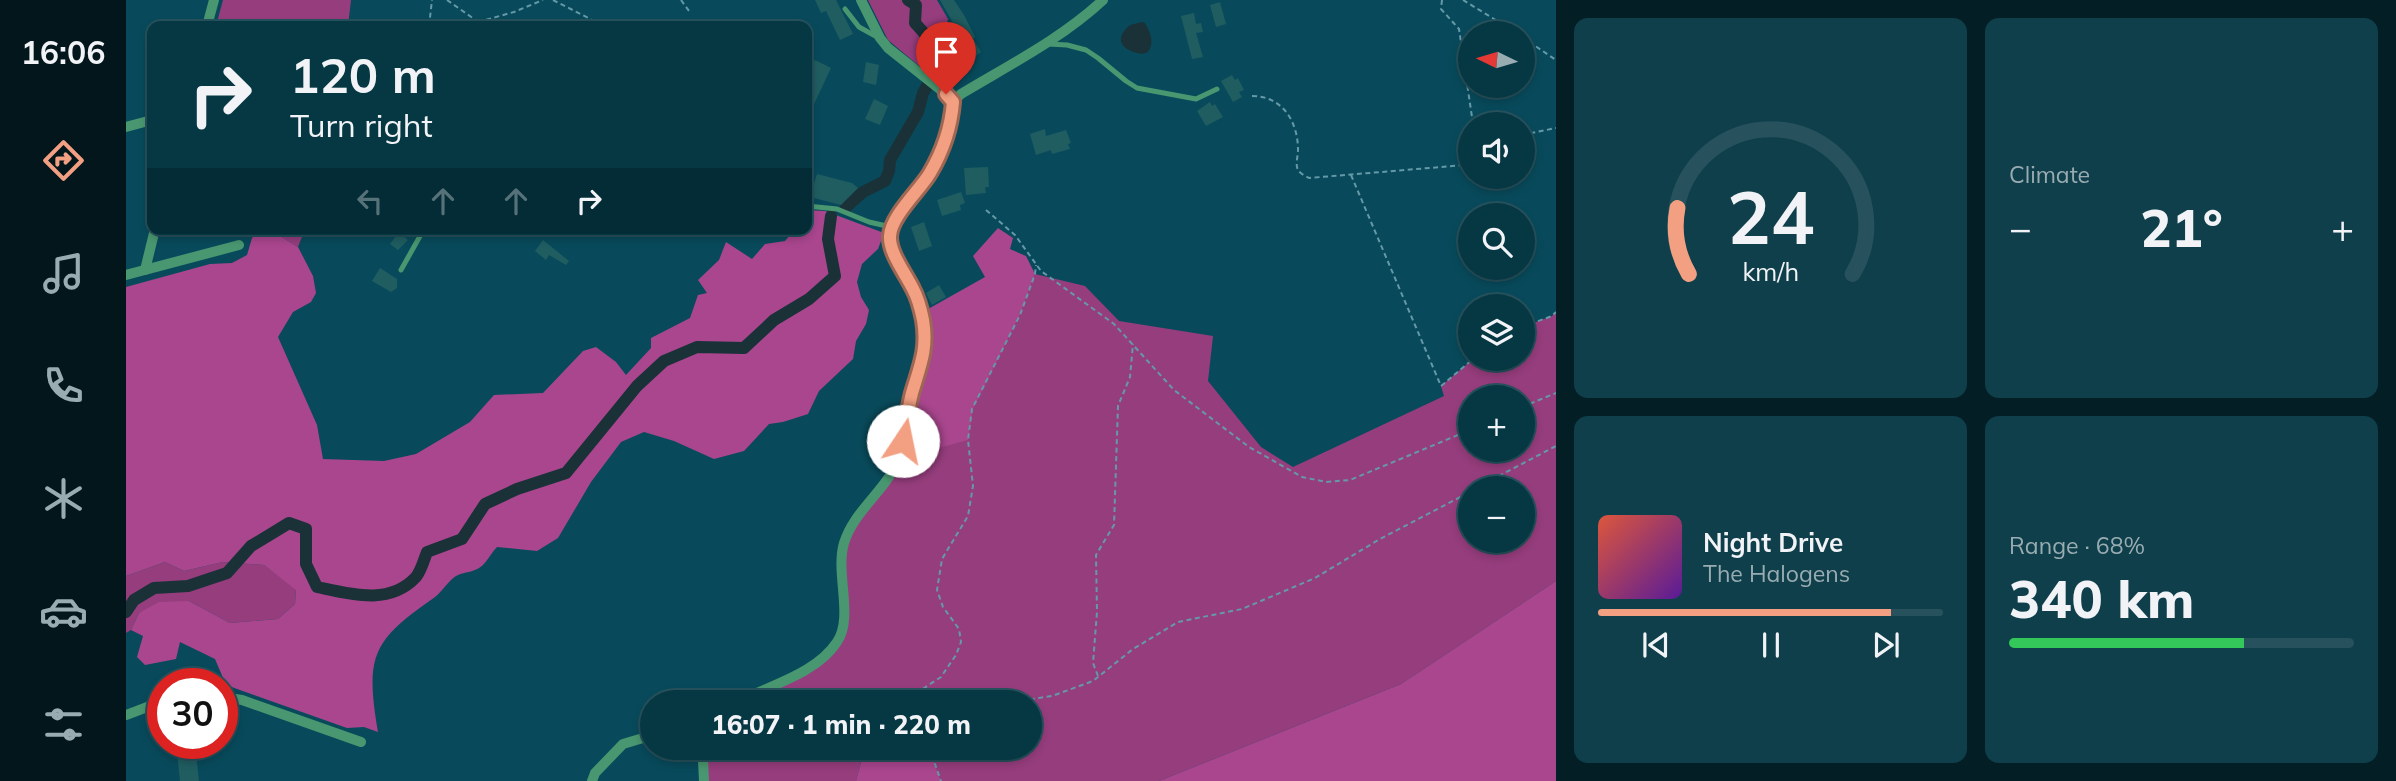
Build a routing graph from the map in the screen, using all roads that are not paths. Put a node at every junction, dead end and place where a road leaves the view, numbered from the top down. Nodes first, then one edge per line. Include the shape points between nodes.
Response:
1 (214, 0) edge
2 (861, 0) edge
3 (1103, 0) edge
4 (845, 9) dead end
5 (208, 21) edge
6 (880, 38) junction
7 (1045, 44) junction
8 (1217, 89) dead end
9 (953, 102) junction
10 (147, 121) edge
11 (126, 127) edge
12 (812, 206) edge
13 (891, 227) junction
14 (154, 235) edge
15 (421, 235) edge
16 (239, 245) dead end
17 (145, 270) junction
18 (401, 270) dead end
19 (126, 275) edge
20 (763, 690) edge
21 (238, 699) edge
22 (147, 707) edge
23 (126, 715) edge
24 (640, 739) edge
25 (361, 742) dead end
26 (703, 760) edge
27 (592, 781) edge
28 (704, 781) edge

1 - 5 street
2 - 6 street
3 - 7 street
4 - 6 lane via 859,27
6 - 9 street
7 - 8 lane via 1086,50 1137,88 1196,99
7 - 9 street
9 - 13 street via 951,123 930,174
10 - 11 street
12 - 13 lane via 837,209
13 - 20 street via 889,238 915,293 925,344 898,458 843,544 844,630 818,661
14 - 17 street
15 - 18 lane
16 - 17 street
17 - 19 street
21 - 25 street
22 - 23 street
24 - 27 street via 623,744
26 - 28 street

